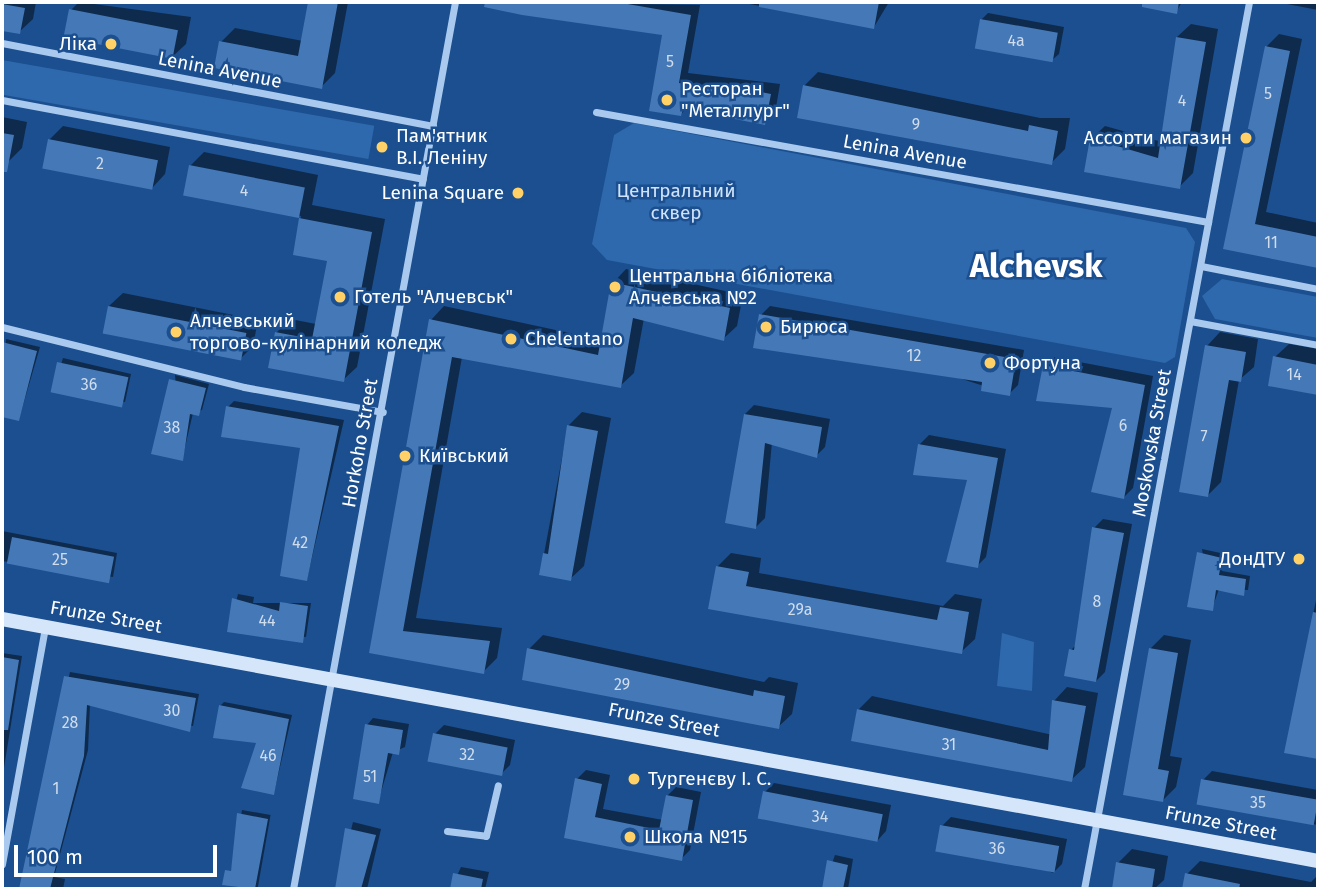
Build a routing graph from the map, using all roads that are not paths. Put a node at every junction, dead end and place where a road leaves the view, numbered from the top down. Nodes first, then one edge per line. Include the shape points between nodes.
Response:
1 (455, 2) edge
2 (1249, 2) edge
3 (2, 43) edge
4 (2, 100) edge
5 (596, 112) dead end
6 (433, 126) junction
7 (424, 178) junction
8 (1208, 222) junction
9 (1201, 267) junction
10 (1318, 289) edge
11 (1190, 321) junction
12 (2, 327) edge
13 (1318, 345) edge
14 (383, 412) junction
15 (2, 619) edge
16 (45, 626) junction
17 (332, 677) junction
18 (498, 785) dead end
19 (1097, 819) junction
20 (447, 831) dead end
21 (1318, 861) edge
22 (2, 864) edge
23 (293, 889) edge
24 (1084, 889) edge

1 - 6 street, Horkoho Street
2 - 8 street, Moskovska Street
3 - 6 street, Lenina Avenue
4 - 7 street
5 - 8 street, Lenina Avenue
6 - 7 street, Horkoho Street
7 - 14 street, Horkoho Street
8 - 9 street, Moskovska Street
9 - 10 street
9 - 11 street, Moskovska Street
11 - 13 street
11 - 19 street, Moskovska Street
12 - 14 street via 244,387
14 - 17 street, Horkoho Street
15 - 16 street, Frunze Street
16 - 17 street, Frunze Street
16 - 22 street
17 - 19 street, Frunze Street
17 - 23 street, Horkoho Street
18 - 20 street via 486,836
19 - 21 street, Frunze Street
19 - 24 street, Moskovska Street

